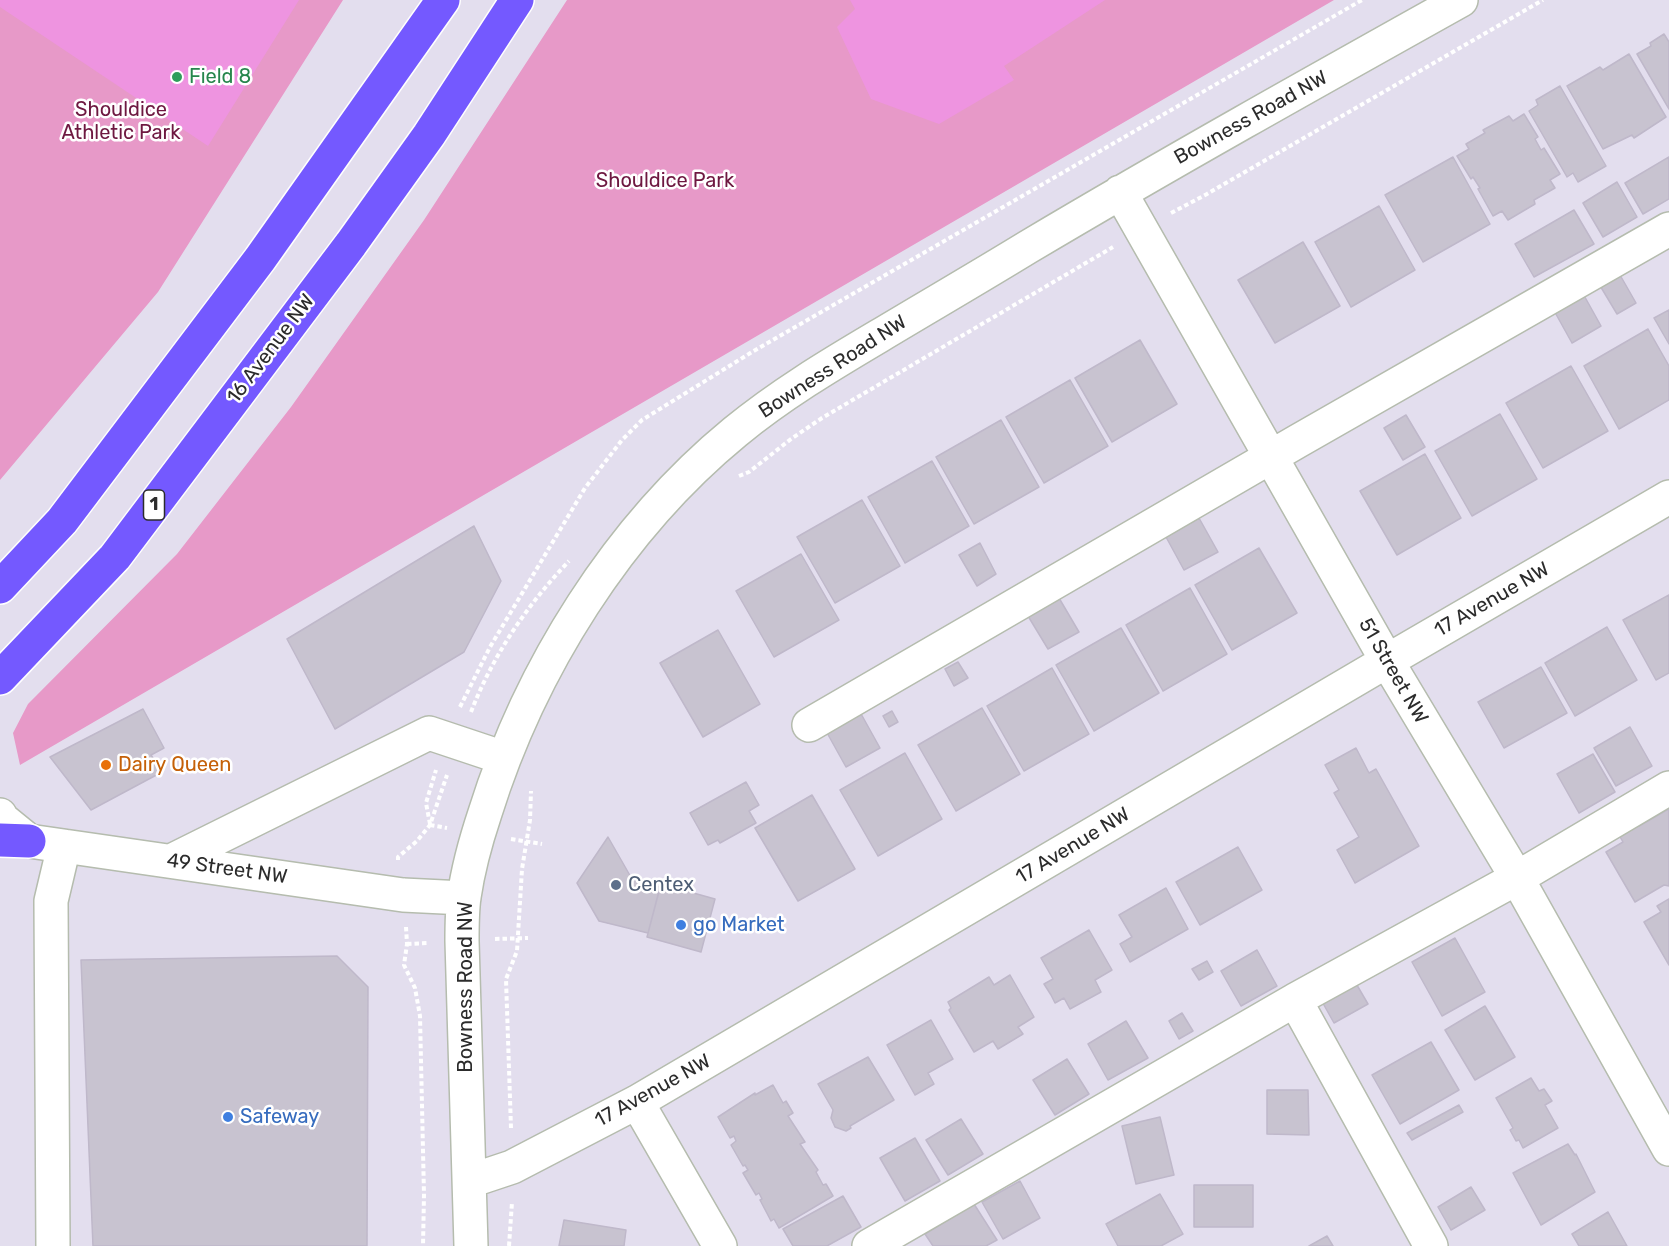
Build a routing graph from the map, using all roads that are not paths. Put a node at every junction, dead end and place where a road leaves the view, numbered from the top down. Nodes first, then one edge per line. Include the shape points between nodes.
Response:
1 (443, 0) edge
2 (517, 0) edge
3 (1461, 0) edge
4 (1120, 192) junction
5 (1669, 229) edge
6 (1270, 458) junction
7 (1669, 497) edge
8 (0, 587) edge
9 (1386, 661) junction
10 (0, 678) edge
11 (809, 724) dead end
12 (504, 758) junction
13 (1669, 788) edge
14 (0, 815) edge
15 (15, 841) edge
16 (64, 846) junction
17 (171, 861) junction
18 (1517, 878) junction
19 (464, 898) junction
20 (1295, 1000) junction
21 (637, 1102) junction
22 (1669, 1149) edge
23 (470, 1181) junction
24 (53, 1246) edge
25 (471, 1246) edge
26 (720, 1246) edge
27 (869, 1246) edge
28 (1431, 1246) edge

1 - 8 highway via 253,269 62,520
2 - 10 highway, 16 Avenue NW / 1 via 429,135 115,557
3 - 4 street, Bowness Road NW
4 - 6 street, 51 Street NW
4 - 12 street, Bowness Road NW via 789,391 734,433 650,517 603,576 536,686
5 - 6 street
6 - 9 street, 51 Street NW
6 - 11 street
7 - 9 street, 17 Avenue NW
9 - 18 street, 51 Street NW
9 - 21 street, 17 Avenue NW
12 - 17 street via 429,733
12 - 19 street, Bowness Road NW via 478,833
13 - 18 street
14 - 15 street, 49 Street NW
15 - 16 street, 49 Street NW
16 - 17 street, 49 Street NW
16 - 24 street via 51,900
17 - 19 street, 49 Street NW via 403,895
18 - 20 street
18 - 22 street, 51 Street NW
19 - 23 street, Bowness Road NW
20 - 27 street
20 - 28 street
21 - 23 street, 17 Avenue NW via 512,1167
21 - 26 street
23 - 25 street, Bowness Road NW

